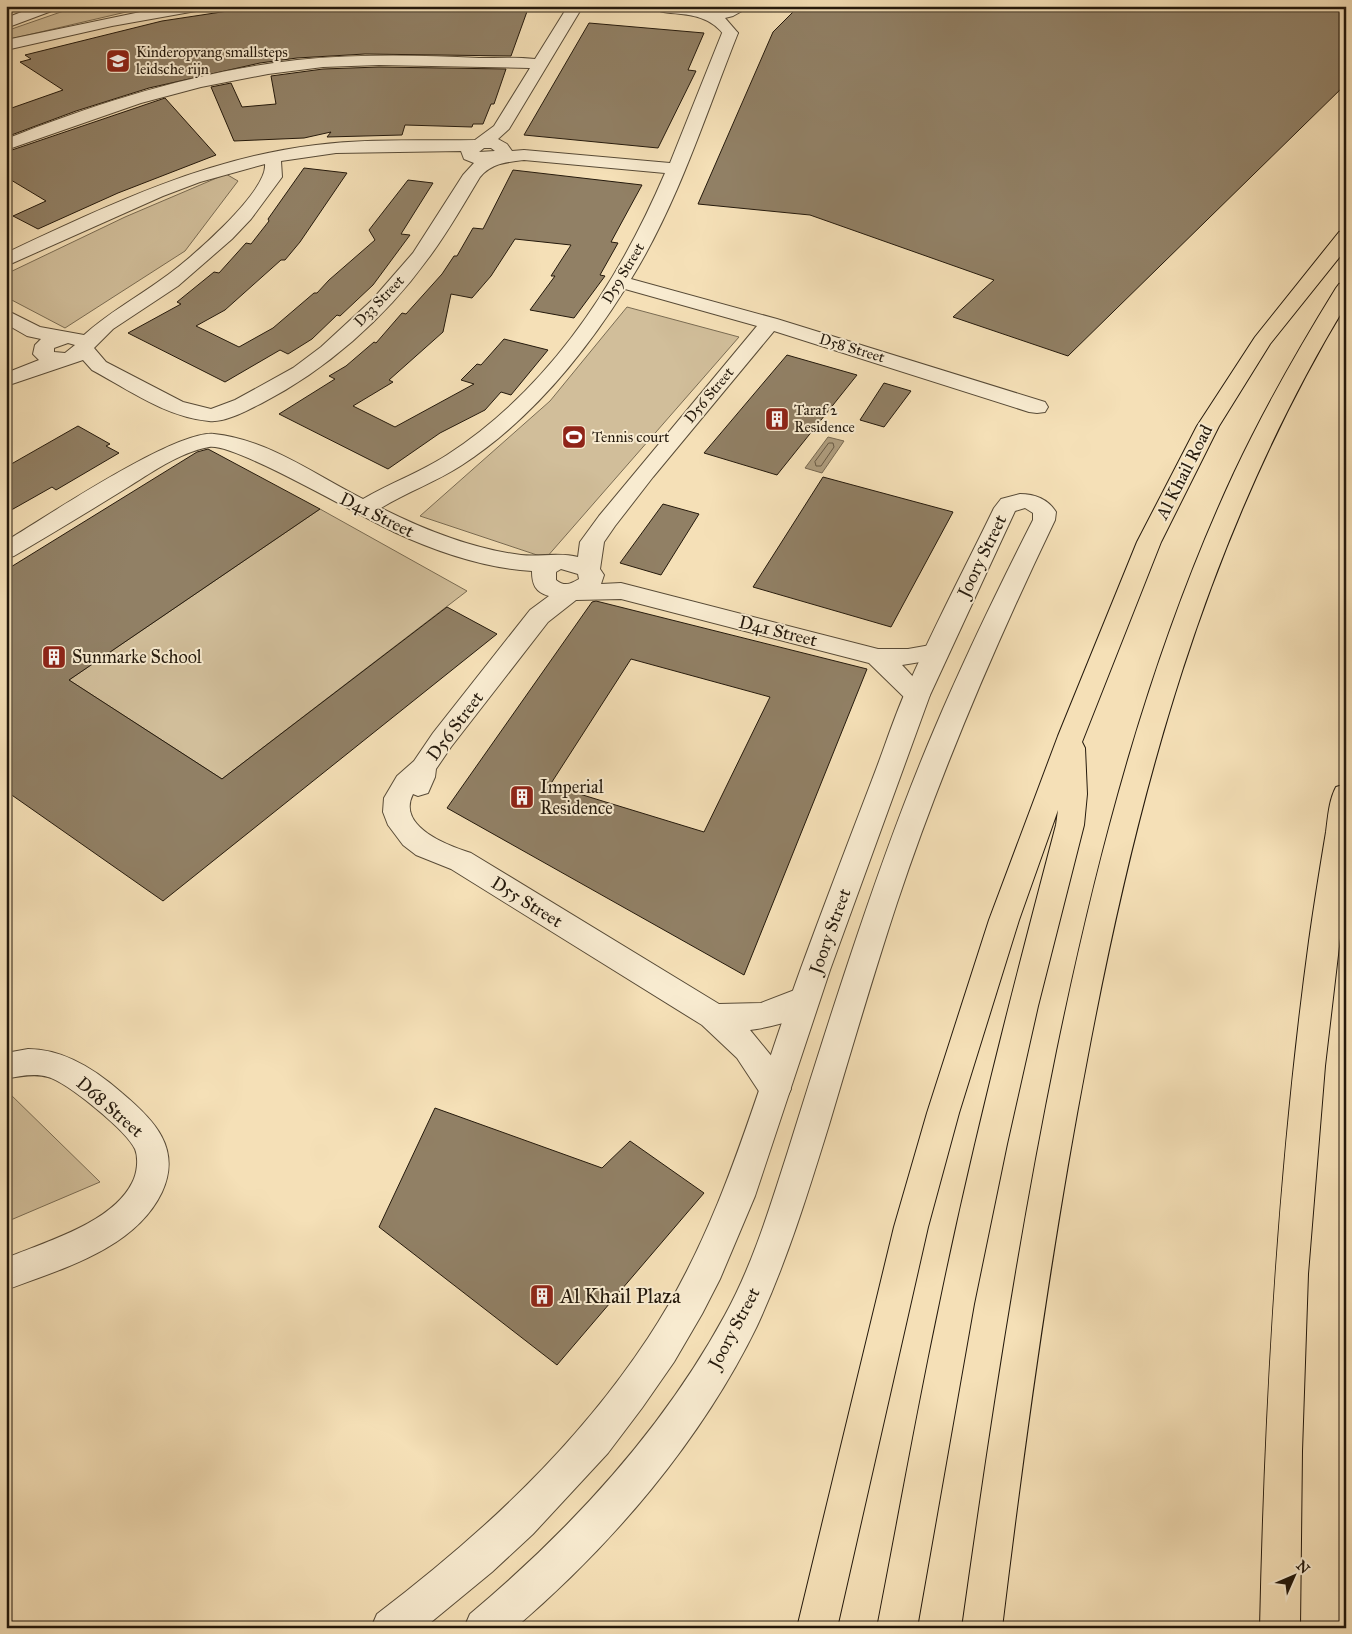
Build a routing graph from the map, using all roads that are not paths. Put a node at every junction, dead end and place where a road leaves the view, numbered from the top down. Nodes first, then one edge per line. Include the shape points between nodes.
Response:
1 (52, 6) edge
2 (576, 6) edge
3 (659, 6) edge
4 (744, 6) edge
5 (188, 7) edge
6 (704, 14) junction
7 (6, 23) edge
8 (730, 33) junction
9 (6, 45) edge
10 (538, 67) junction
11 (6, 145) edge
12 (499, 147) junction
13 (474, 154) junction
14 (272, 157) junction
15 (228, 167) junction
16 (674, 170) junction
17 (269, 184) junction
18 (1346, 236) edge
19 (6, 260) edge
20 (616, 288) junction
21 (1346, 288) edge
22 (6, 316) edge
23 (770, 323) junction
24 (106, 326) junction
25 (64, 337) junction
26 (84, 347) junction
27 (49, 350) junction
28 (99, 366) junction
29 (11, 377) edge
30 (1037, 407) dead end
31 (176, 408) junction
32 (222, 420) junction
33 (199, 434) junction
34 (250, 448) junction
35 (373, 514) junction
36 (6, 551) edge
37 (566, 577) junction
38 (936, 652) junction
39 (878, 657) junction
40 (917, 695) junction
41 (1071, 736) junction
42 (423, 768) joint
43 (1346, 794) edge
44 (805, 998) junction
45 (713, 1016) junction
46 (6, 1066) edge
47 (775, 1088) junction
48 (6, 1274) edge
49 (391, 1628) edge
50 (484, 1628) edge
51 (817, 1628) edge
52 (897, 1628) edge
53 (982, 1628) edge
54 (1280, 1628) edge

1 - 7 street
2 - 10 street, D33 Street
3 - 6 street
4 - 6 street via 728,13
4 - 8 street, D59 Street
5 - 9 street
6 - 8 street via 722,22
8 - 16 street, D59 Street
10 - 11 street via 371,61 268,69 120,105
10 - 12 street, D33 Street
12 - 13 street, D33 Street
12 - 13 street
12 - 16 street via 524,155
13 - 14 street via 446,147 359,146
13 - 32 street, D33 Street via 419,258 380,302 300,371
14 - 15 street
14 - 17 street via 274,172
15 - 17 street via 253,173
15 - 19 street via 151,192
16 - 20 street, D59 Street via 654,219
17 - 24 street via 191,267
18 - 41 highway, Al Khail Road via 1262,341 1208,426 1149,542
20 - 23 street, D58 Street via 666,296
20 - 35 street, D59 Street via 576,344 523,402 465,453
21 - 53 highway via 1270,422 1219,536 1167,678 1114,859 1062,1102 1034,1257
22 - 27 street
23 - 30 street, D58 Street
23 - 37 street, D56 Street via 645,472
24 - 25 street
24 - 26 street
25 - 26 street via 81,340
25 - 27 street via 50,342
26 - 27 street via 75,356
26 - 28 street
27 - 28 street
27 - 29 street
28 - 31 street
31 - 32 street
31 - 33 street
32 - 33 street, D33 Street via 226,434
32 - 34 street, D41 Street
33 - 34 street, D41 Street
33 - 36 street
34 - 35 street, D41 Street
35 - 37 street, D41 Street via 436,541
37 - 39 street, D41 Street
37 - 42 street, D56 Street
38 - 39 street, D41 Street via 908,657
38 - 40 street, Joory Street
38 - 50 street, Joory Street via 1005,508 1018,501 1038,505 1045,512 1044,520 991,625 918,802 784,1216 764,1271 737,1328 704,1384 618,1496 560,1558
39 - 40 street
40 - 44 street, Joory Street
41 - 51 highway, Al Khail Road via 1004,920 911,1227
41 - 52 highway via 1073,794 1070,825 991,1144 957,1304
42 - 45 street, D55 Street via 410,779 400,796 398,818 405,831 424,848 460,861
43 - 54 highway via 1314,1015 1300,1159 1289,1323
44 - 45 street, D55 Street via 790,1008 762,1016 733,1019
44 - 47 street, Joory Street
45 - 47 street, D55 Street via 743,1041
46 - 48 street, D68 Street via 31,1062 50,1064 67,1070 91,1086 147,1138 153,1164 144,1194 121,1220 105,1231
47 - 49 street, Joory Street via 742,1188 719,1245 690,1303 655,1361 613,1419 556,1485 500,1540

